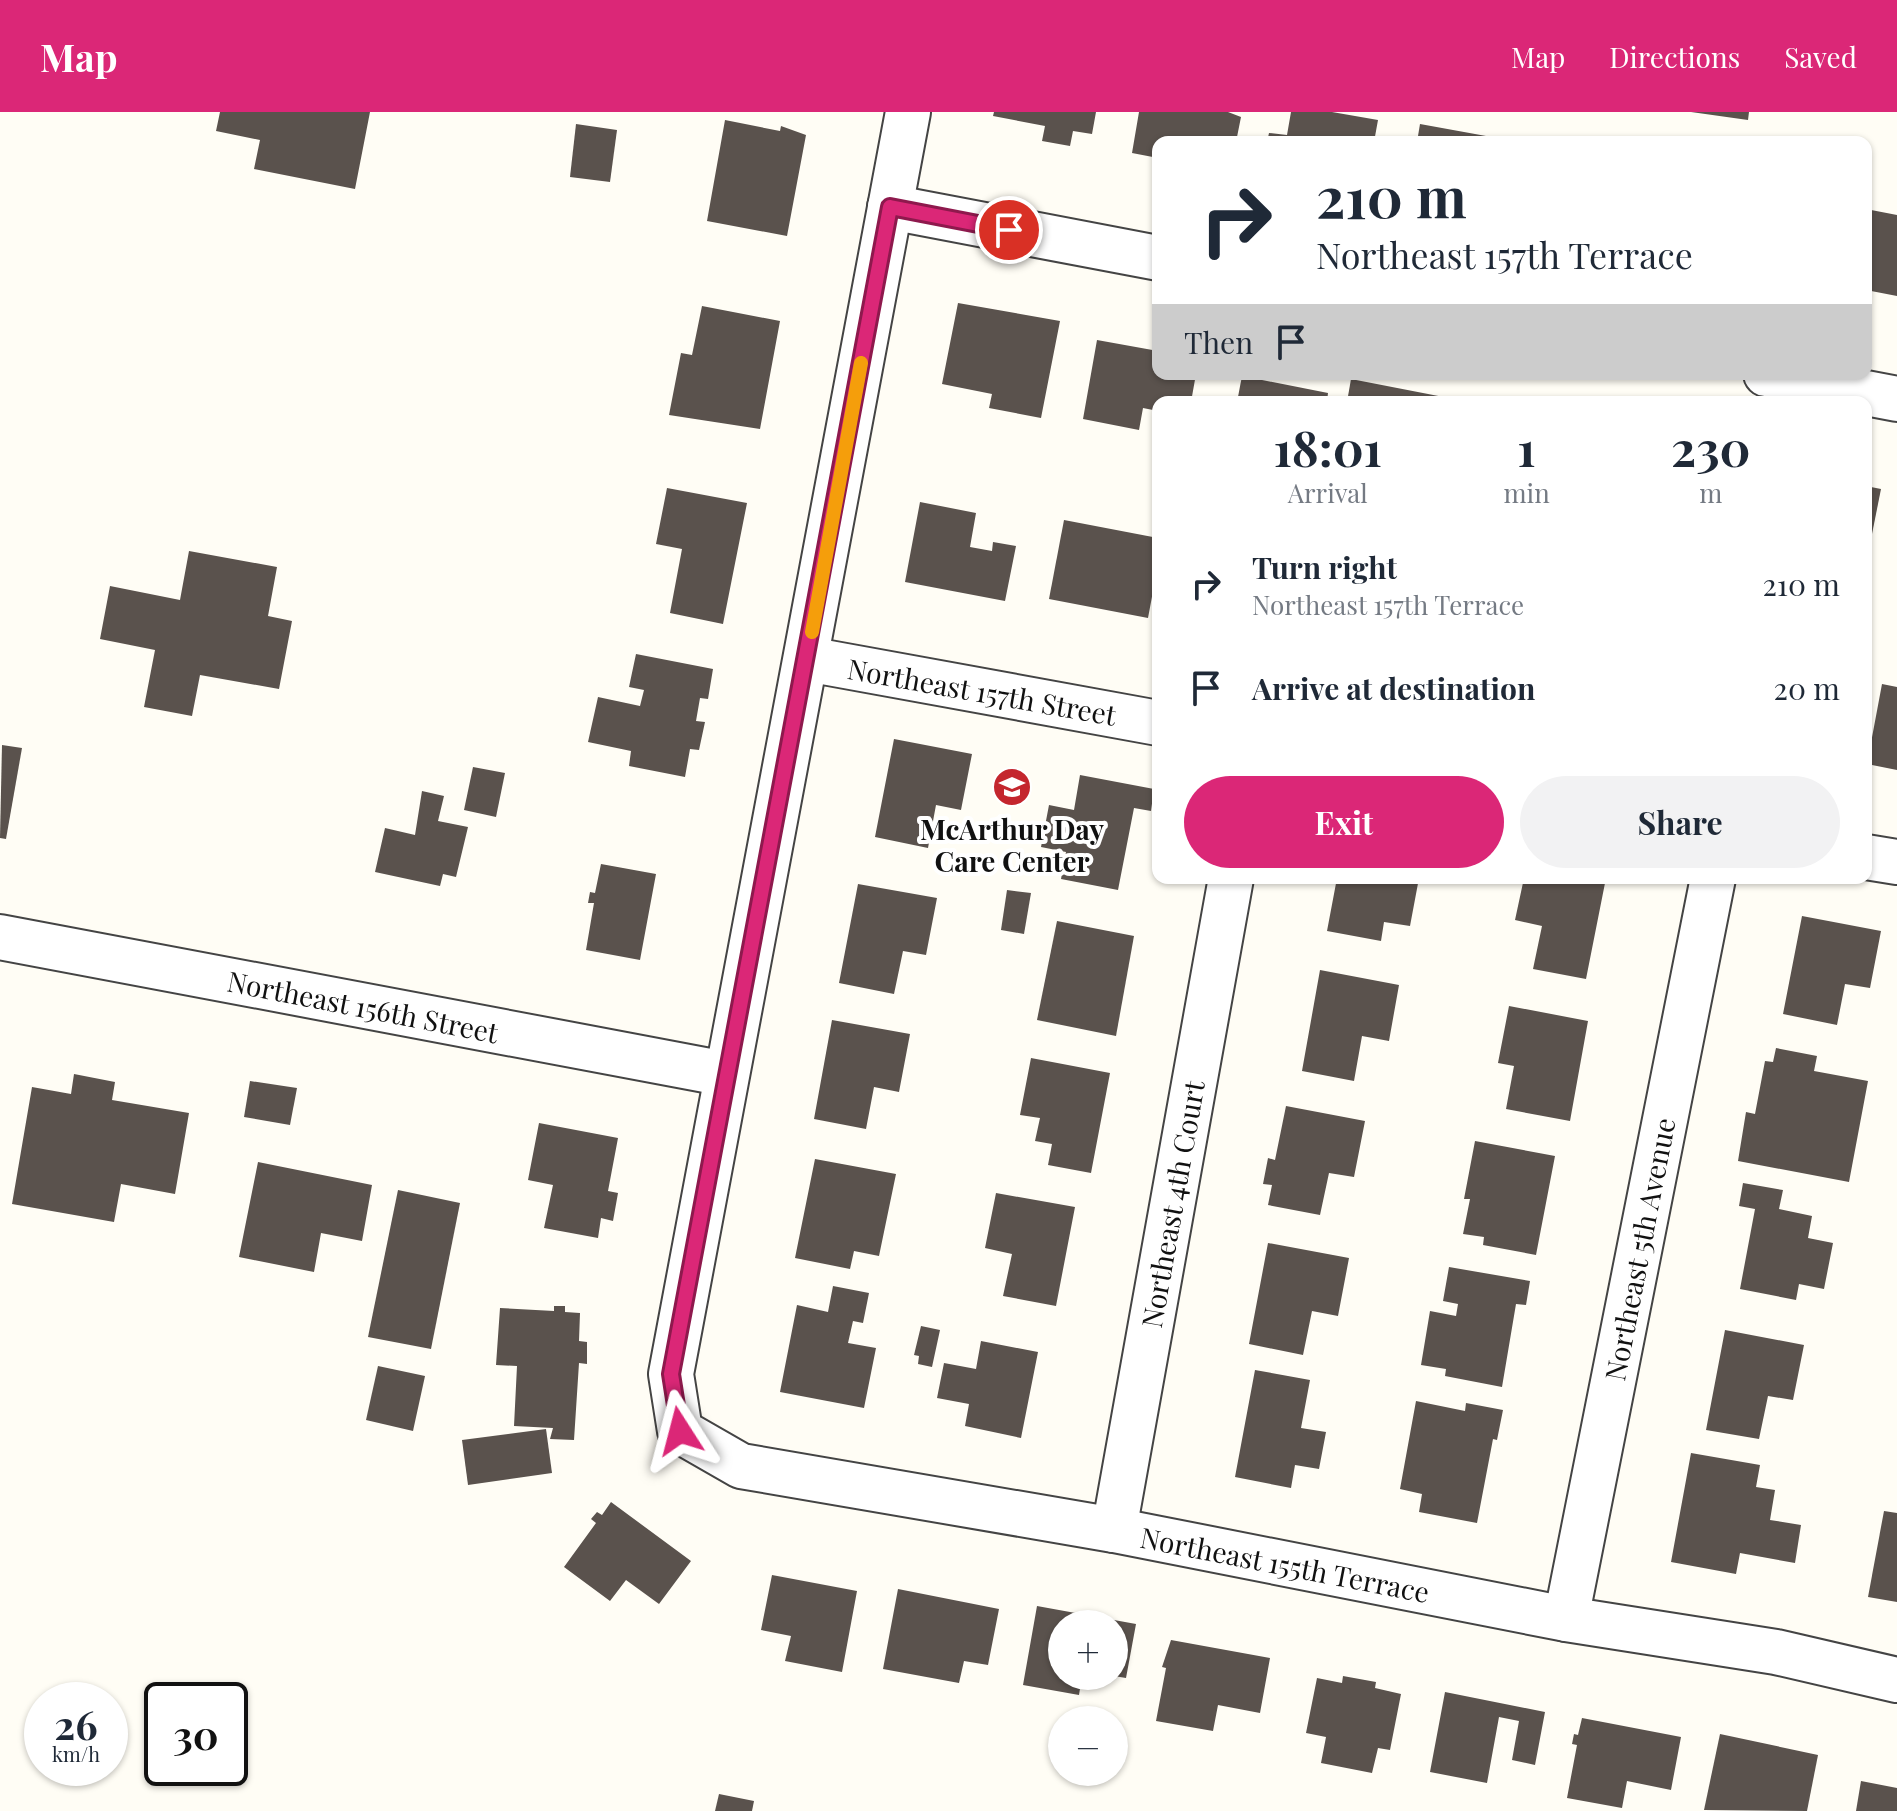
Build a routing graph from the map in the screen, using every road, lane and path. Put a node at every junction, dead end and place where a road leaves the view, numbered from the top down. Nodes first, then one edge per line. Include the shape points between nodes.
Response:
1 (908, 112) edge
2 (890, 207) junction
3 (1152, 257) edge
4 (1797, 380) edge
5 (1897, 399) edge
6 (807, 659) junction
7 (1152, 722) edge
8 (1872, 858) edge
9 (1897, 862) edge
10 (1230, 884) edge
11 (1712, 884) edge
12 (0, 937) edge
13 (726, 1074) junction
14 (1114, 1530) junction
15 (1566, 1619) junction
16 (1897, 1680) edge

1 - 2 street
2 - 3 street
2 - 6 street
4 - 5 street
6 - 7 street, Northeast 157th Street
6 - 13 street
8 - 9 street
10 - 14 street, Northeast 4th Court
11 - 15 street, Northeast 5th Avenue
12 - 13 street, Northeast 156th Street
13 - 14 street, Northeast 155th Terrace via 671,1374 680,1431 741,1466
14 - 15 street, Northeast 155th Terrace
15 - 16 street, Northeast 155th Terrace via 1776,1652

